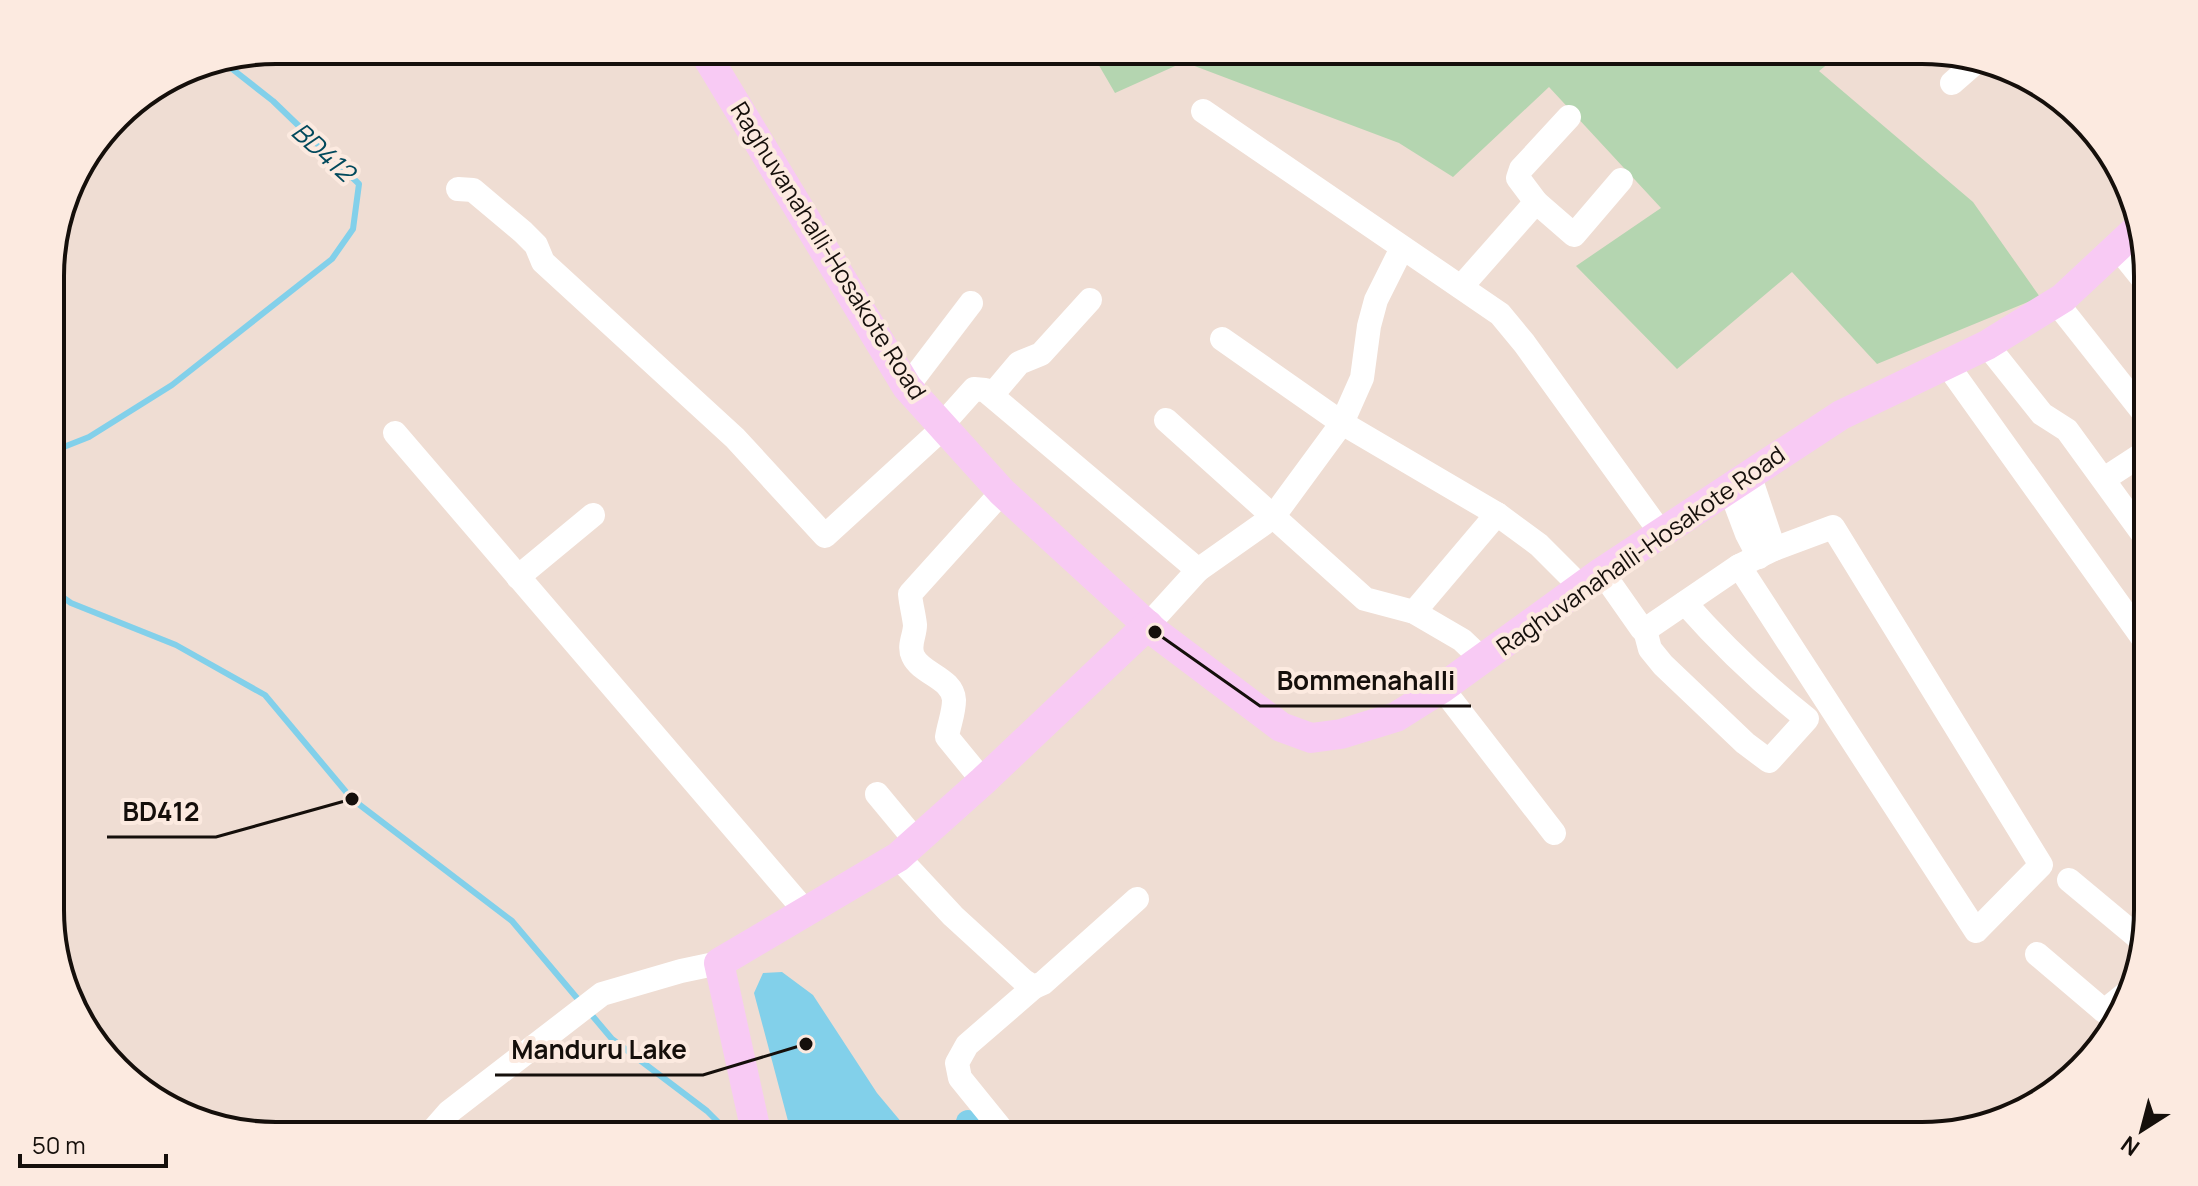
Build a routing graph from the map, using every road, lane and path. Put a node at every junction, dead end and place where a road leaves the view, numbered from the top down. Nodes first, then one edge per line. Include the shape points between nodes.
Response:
1 (711, 64) edge
2 (1968, 69) edge
3 (1952, 83) dead end
4 (1203, 111) dead end
5 (1569, 117) dead end
6 (1621, 180) dead end
7 (458, 189) dead end
8 (1536, 202) junction
9 (2128, 237) edge
10 (1402, 248) junction
11 (1461, 287) junction
12 (1090, 300) dead end
13 (2056, 302) junction
14 (971, 303) dead end
15 (1222, 339) dead end
16 (1987, 345) junction
17 (1946, 363) junction
18 (907, 387) junction
19 (992, 395) junction
20 (2134, 401) edge
21 (1166, 420) dead end
22 (1342, 423) junction
23 (942, 427) junction
24 (395, 433) dead end
25 (2134, 459) edge
26 (2104, 479) junction
27 (1740, 482) junction
28 (1002, 492) junction
29 (1497, 514) junction
30 (593, 515) dead end
31 (1273, 517) junction
32 (2134, 522) edge
33 (1661, 533) junction
34 (1757, 557) junction
35 (1198, 570) junction
36 (518, 577) junction
37 (1592, 579) junction
38 (1685, 603) junction
39 (1414, 612) junction
40 (1148, 625) junction
41 (2134, 626) edge
42 (1645, 630) junction
43 (1483, 660) junction
44 (1442, 688) junction
45 (980, 777) junction
46 (877, 794) dead end
47 (1554, 833) dead end
48 (907, 849) junction
49 (2069, 880) dead end
50 (1137, 899) dead end
51 (806, 912) junction
52 (2132, 933) edge
53 (2037, 954) dead end
54 (719, 963) junction
55 (1034, 987) junction
56 (2111, 1005) edge
57 (440, 1122) edge
58 (754, 1122) edge
59 (996, 1122) edge

1 - 18 main road, Raghuvanahalli-Hosakote Road
2 - 3 street
4 - 10 street
5 - 8 street via 1521,169 1518,178
6 - 8 street via 1574,235
7 - 23 street via 473,190 523,232 543,262 735,438 825,536
8 - 11 street
9 - 13 main road, Raghuvanahalli-Hosakote Road
10 - 11 street
10 - 22 street via 1376,300 1362,378
11 - 33 street via 1500,314 1524,343
12 - 19 street via 1041,354 1019,363
13 - 16 main road, Raghuvanahalli-Hosakote Road
13 - 20 street
14 - 18 street
15 - 22 street
16 - 17 main road, Raghuvanahalli-Hosakote Road
16 - 26 street via 2042,414 2067,430
17 - 27 main road, Raghuvanahalli-Hosakote Road via 1841,415
17 - 41 street
18 - 23 main road, Raghuvanahalli-Hosakote Road
19 - 23 street via 974,389
19 - 35 street
21 - 31 street
22 - 29 street
22 - 31 street
23 - 28 main road, Raghuvanahalli-Hosakote Road
24 - 36 street
25 - 26 street
26 - 32 street
27 - 33 main road, Raghuvanahalli-Hosakote Road
27 - 34 street via 1747,534
28 - 40 main road, Raghuvanahalli-Hosakote Road
28 - 45 street via 910,594 913,658 952,690 947,737
29 - 37 street
29 - 39 street
30 - 36 street
31 - 35 street
31 - 39 street via 1365,599
33 - 37 main road, Raghuvanahalli-Hosakote Road
34 - 34 street via 1833,527 2041,865 1976,931
34 - 38 street
35 - 40 street
36 - 51 street
37 - 42 street
37 - 43 main road, Raghuvanahalli-Hosakote Road
38 - 42 street
38 - 42 street via 1771,691 1807,719 1769,761 1663,665 1650,649
39 - 43 street via 1462,640
40 - 44 main road, Raghuvanahalli-Hosakote Road via 1281,727 1311,738 1396,717
40 - 45 main road
43 - 44 main road, Raghuvanahalli-Hosakote Road
44 - 47 street
45 - 48 main road
46 - 48 street
48 - 51 main road
48 - 55 street via 953,916
49 - 52 street
50 - 55 street
51 - 54 main road
53 - 56 street via 2104,1011
54 - 57 street via 602,994
54 - 58 main road
55 - 59 street via 967,1045 957,1063 960,1078

